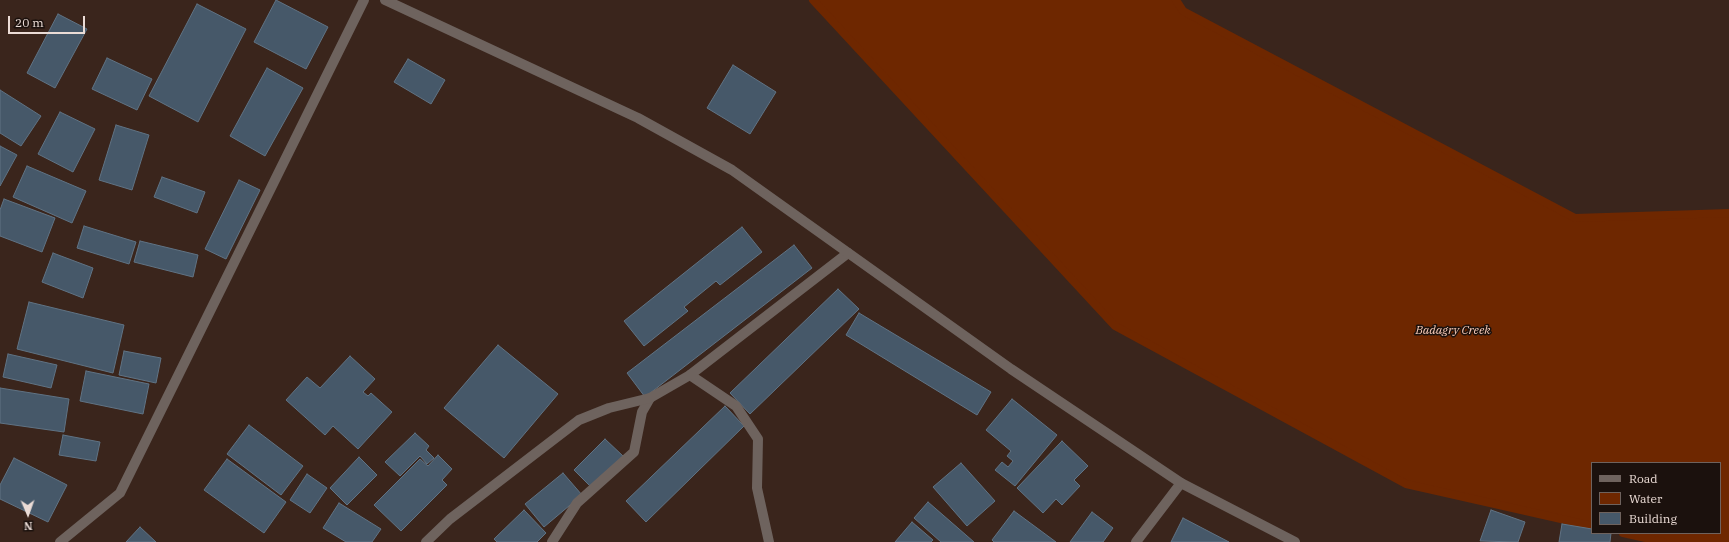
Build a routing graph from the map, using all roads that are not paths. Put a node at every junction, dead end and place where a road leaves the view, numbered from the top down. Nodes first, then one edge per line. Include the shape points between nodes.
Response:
1 (364, 0) edge
2 (385, 0) edge
3 (848, 253) junction
4 (690, 375) junction
5 (650, 398) junction
6 (1181, 483) junction
7 (60, 542) edge
8 (426, 542) edge
9 (552, 542) edge
10 (769, 542) edge
11 (1136, 542) edge
12 (1295, 542) edge

1 - 7 street via 120,493
2 - 3 street via 638,118 732,170
3 - 4 street
3 - 6 street via 1011,369
4 - 5 street
4 - 10 street via 736,406 758,439 757,488
5 - 8 street via 609,408 579,420 450,519
5 - 9 street via 642,412 634,452 577,503
6 - 11 street
6 - 12 street

